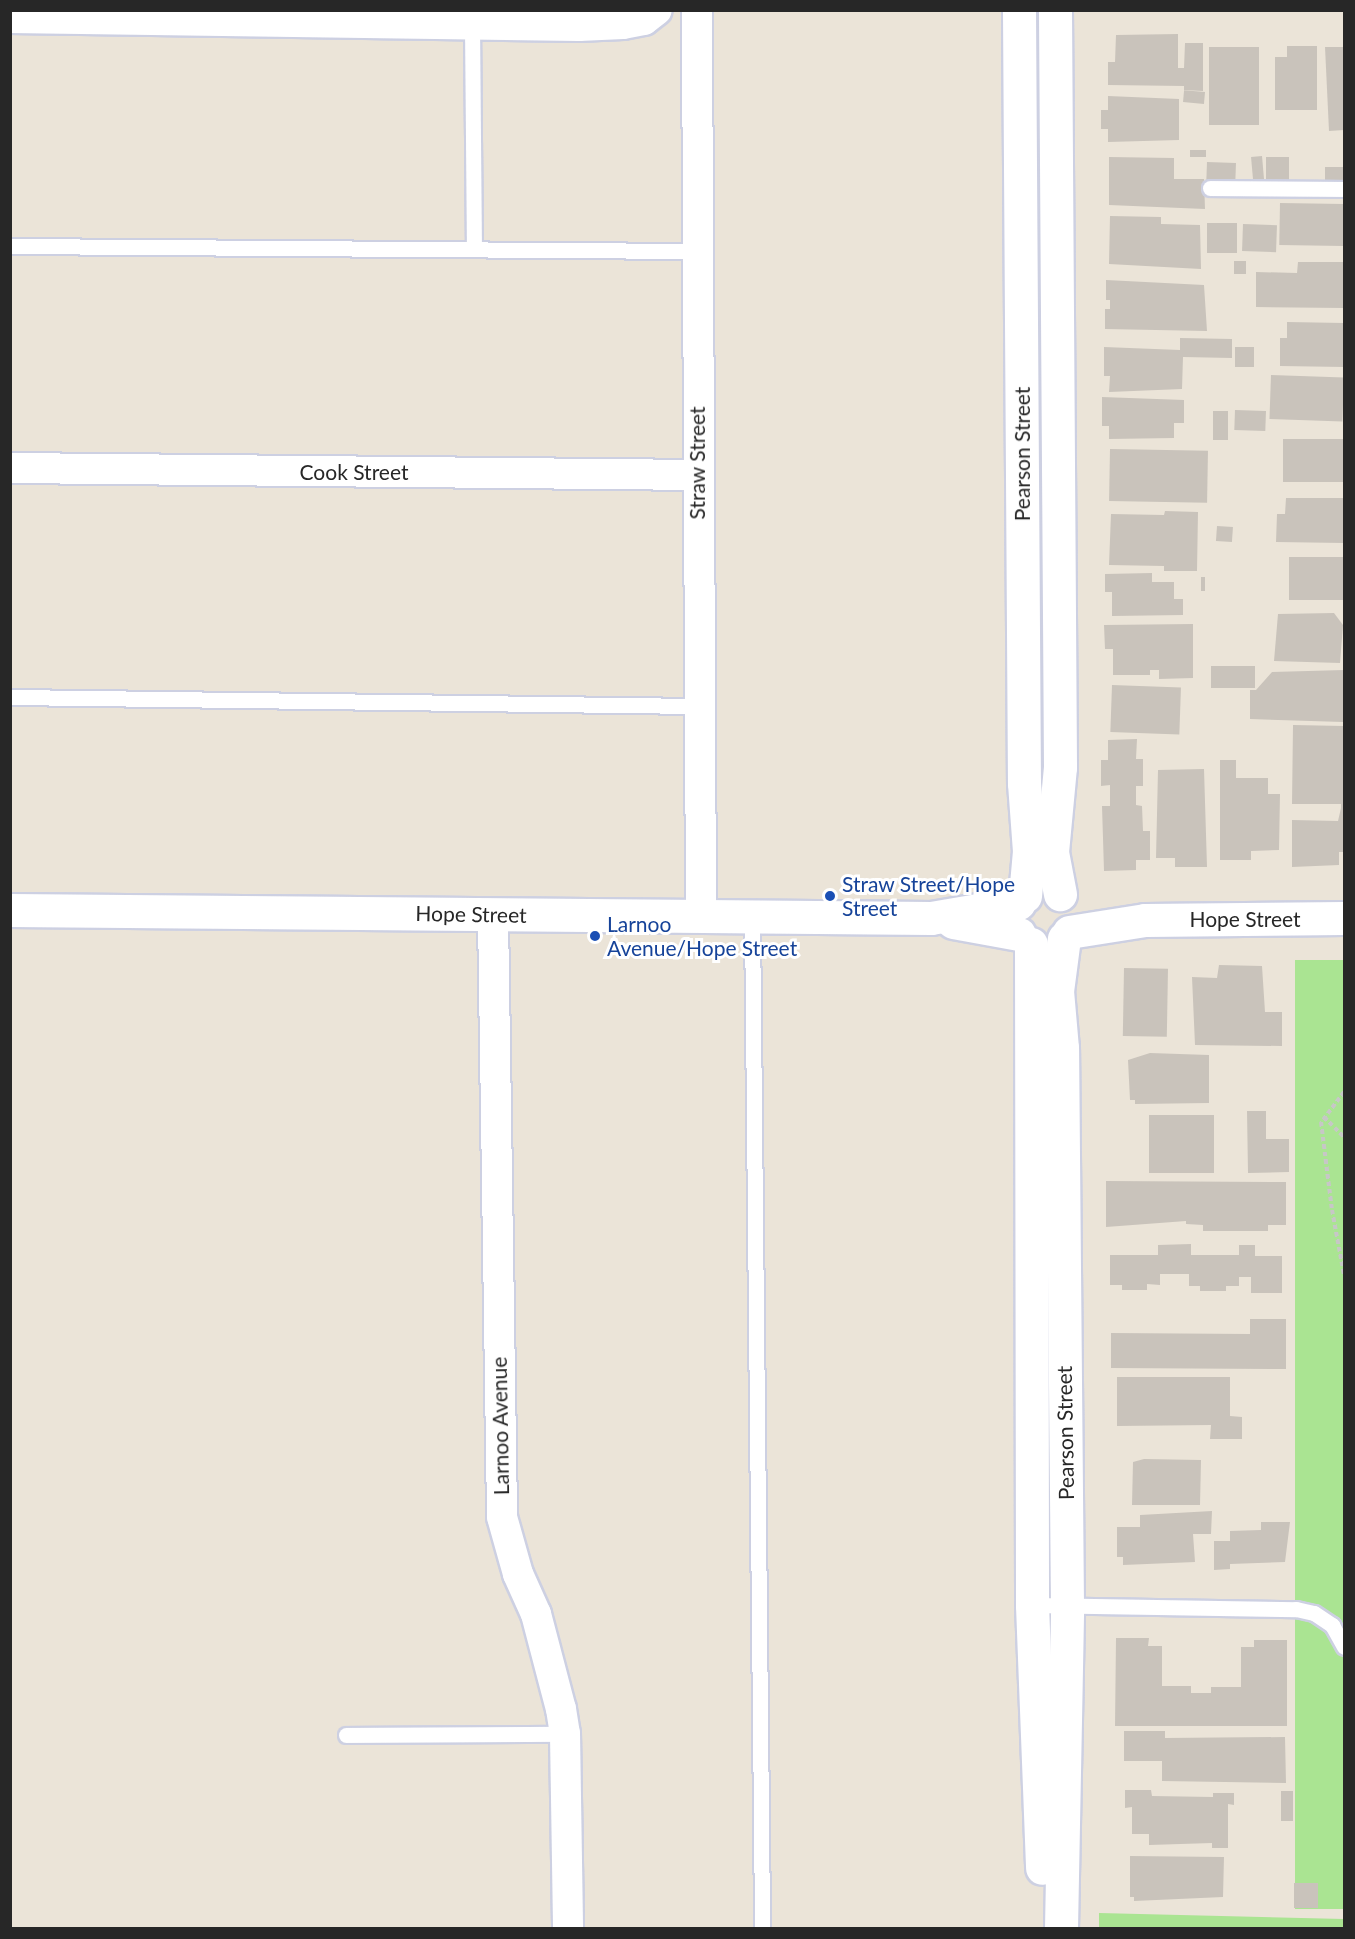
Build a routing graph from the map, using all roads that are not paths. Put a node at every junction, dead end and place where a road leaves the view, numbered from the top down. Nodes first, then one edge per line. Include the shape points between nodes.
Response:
1 (657, 10) edge
2 (697, 10) edge
3 (1019, 11) edge
4 (1055, 11) edge
5 (150, 15) edge
6 (214, 16) edge
7 (420, 17) edge
8 (623, 17) edge
9 (10, 18) edge
10 (472, 24) junction
11 (1210, 188) dead end
12 (1344, 189) edge
13 (10, 246) edge
14 (474, 249) junction
15 (697, 251) junction
16 (10, 468) edge
17 (697, 475) junction
18 (10, 697) edge
19 (699, 706) junction
20 (10, 910) edge
21 (493, 915) junction
22 (701, 916) junction
23 (752, 916) junction
24 (1065, 917) junction
25 (1344, 918) edge
26 (1023, 919) junction
27 (1032, 1605) junction
28 (1067, 1605) junction
29 (1344, 1647) edge
30 (565, 1734) junction
31 (346, 1735) dead end
32 (568, 1929) edge
33 (762, 1929) edge
34 (1055, 1929) edge
35 (1061, 1929) edge

1 - 8 street via 644,20
2 - 15 street, Straw Street
3 - 4 street via 1037,16
3 - 26 street, Pearson Street via 1024,783 1029,851
4 - 24 street, Pearson Street via 1060,767 1052,852
5 - 6 street
5 - 9 street
6 - 7 street
7 - 10 street
8 - 10 street
10 - 14 lane
11 - 12 lane
13 - 14 lane
14 - 15 lane
15 - 17 street, Straw Street
16 - 17 street, Cook Street
17 - 19 street, Straw Street
18 - 19 lane
19 - 22 street, Straw Street
20 - 21 street, Hope Street
21 - 22 street, Hope Street
21 - 30 street, Larnoo Avenue via 502,1517 555,1679
22 - 23 street, Hope Street
23 - 26 street, Hope Street
23 - 33 lane
24 - 25 street, Hope Street
24 - 26 street via 1042,890
24 - 26 street via 1048,947
24 - 28 street, Pearson Street via 1057,991 1062,1048
26 - 27 street, Pearson Street via 1034,971 1028,1067
27 - 28 lane
27 - 34 street, Pearson Street via 1041,1866
28 - 29 lane via 1296,1609 1314,1613 1332,1625
28 - 35 street, Pearson Street
30 - 31 lane
30 - 32 street, Larnoo Avenue

